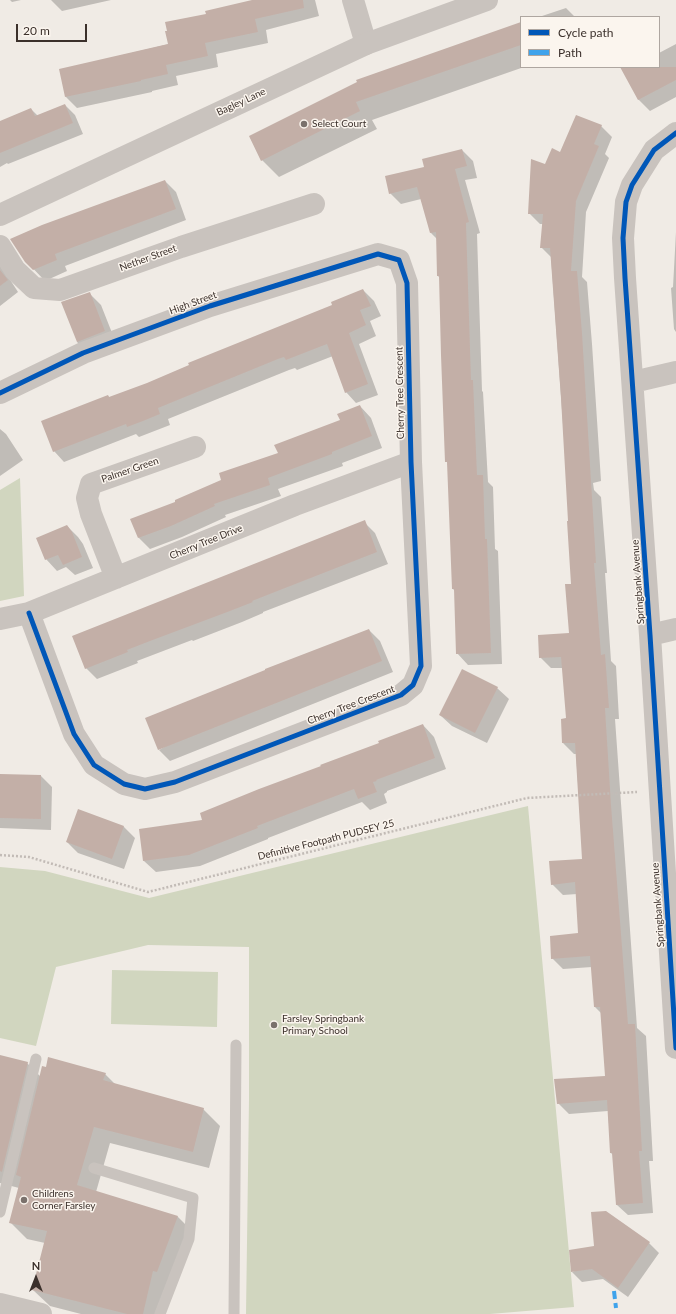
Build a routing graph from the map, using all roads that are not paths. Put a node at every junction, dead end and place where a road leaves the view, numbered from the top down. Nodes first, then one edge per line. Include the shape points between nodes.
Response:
1 (353, 0) edge
2 (487, 0) edge
3 (366, 44) junction
4 (676, 133) edge
5 (314, 204) dead end
6 (0, 215) edge
7 (0, 246) edge
8 (399, 260) joint
9 (676, 372) edge
10 (633, 382) junction
11 (0, 392) edge
12 (195, 447) dead end
13 (411, 462) junction
14 (116, 578) junction
15 (29, 613) junction
16 (0, 619) edge
17 (676, 629) edge
18 (650, 635) junction
19 (236, 1045) dead end
20 (676, 1048) edge
21 (36, 1059) dead end
22 (94, 1168) dead end
23 (0, 1212) edge
24 (0, 1304) edge
25 (41, 1314) edge
26 (160, 1314) edge
27 (234, 1314) edge

1 - 3 street
2 - 3 street, Bagley Lane
3 - 6 street, Bagley Lane
4 - 10 street, Springbank Avenue via 654,150 632,185 626,202 623,238
5 - 7 street, Nether Street via 60,290 34,288 15,270
8 - 11 street, High Street via 378,254 210,306 83,353
8 - 13 street, Cherry Tree Crescent via 407,283
9 - 10 street
10 - 18 street, Springbank Avenue
12 - 14 street, Palmer Green via 91,484 87,498 91,514
13 - 14 street, Cherry Tree Drive via 295,505
13 - 15 street, Cherry Tree Crescent via 421,666 413,685 401,695 175,782 145,789 124,784 94,765 74,734
14 - 15 street, Cherry Tree Drive
15 - 16 street, Cherry Tree Drive
17 - 18 street
18 - 20 street, Springbank Avenue
19 - 27 lane
21 - 23 lane
22 - 26 lane via 193,1198 189,1239
24 - 25 street

